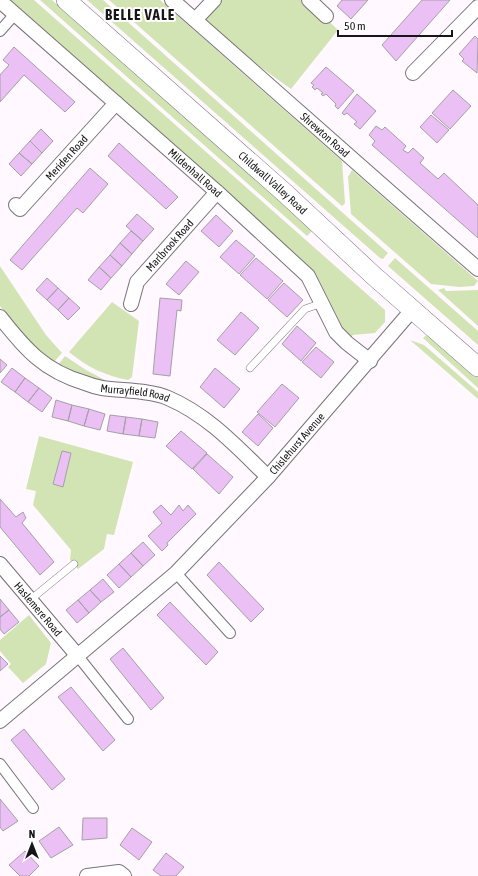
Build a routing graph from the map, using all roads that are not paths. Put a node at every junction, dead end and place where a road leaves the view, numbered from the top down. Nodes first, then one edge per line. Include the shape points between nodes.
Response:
1 (66, 0) edge
2 (172, 0) edge
3 (214, 0) edge
4 (0, 1) edge
5 (312, 1) edge
6 (478, 7) edge
7 (15, 14) junction
8 (326, 16) dead end
9 (195, 20) junction
10 (0, 31) edge
11 (413, 73) dead end
12 (116, 103) junction
13 (217, 192) junction
14 (16, 205) dead end
15 (478, 269) edge
16 (322, 303) junction
17 (131, 304) dead end
18 (413, 310) junction
19 (0, 317) edge
20 (370, 361) junction
21 (478, 366) edge
22 (250, 368) dead end
23 (268, 476) junction
24 (0, 564) edge
25 (74, 564) dead end
26 (176, 573) junction
27 (30, 600) junction
28 (230, 633) dead end
29 (77, 655) junction
30 (128, 719) dead end
31 (0, 721) edge
32 (0, 764) edge
33 (33, 808) dead end
34 (87, 876) edge
35 (124, 876) edge

1 - 18 main road, Childwall Valley Road
2 - 9 street, Shrewton Road
3 - 9 street
4 - 7 street, Mildenhall Road
5 - 8 street
6 - 11 street
7 - 10 street
7 - 12 street, Mildenhall Road
9 - 15 street, Shrewton Road
12 - 13 street, Mildenhall Road
12 - 14 street, Meriden Road via 20,209
13 - 16 street, Mildenhall Road via 308,276
13 - 17 street, Marlbrook Road via 138,282
16 - 20 street, Mildenhall Road via 336,332
16 - 22 lane via 305,310
18 - 20 street, Chislehurst Avenue
18 - 21 main road, Childwall Valley Road
19 - 23 street, Murrayfield Road via 29,352 51,369 74,380 101,388 167,397 208,420
20 - 23 street, Chislehurst Avenue
23 - 26 street, Chislehurst Avenue
24 - 27 street, Haslemere Road
25 - 27 lane
26 - 28 street
26 - 29 street, Chislehurst Avenue
27 - 29 street, Haslemere Road
29 - 30 street
29 - 31 street, Chislehurst Avenue
32 - 33 street
34 - 35 street via 118,872

